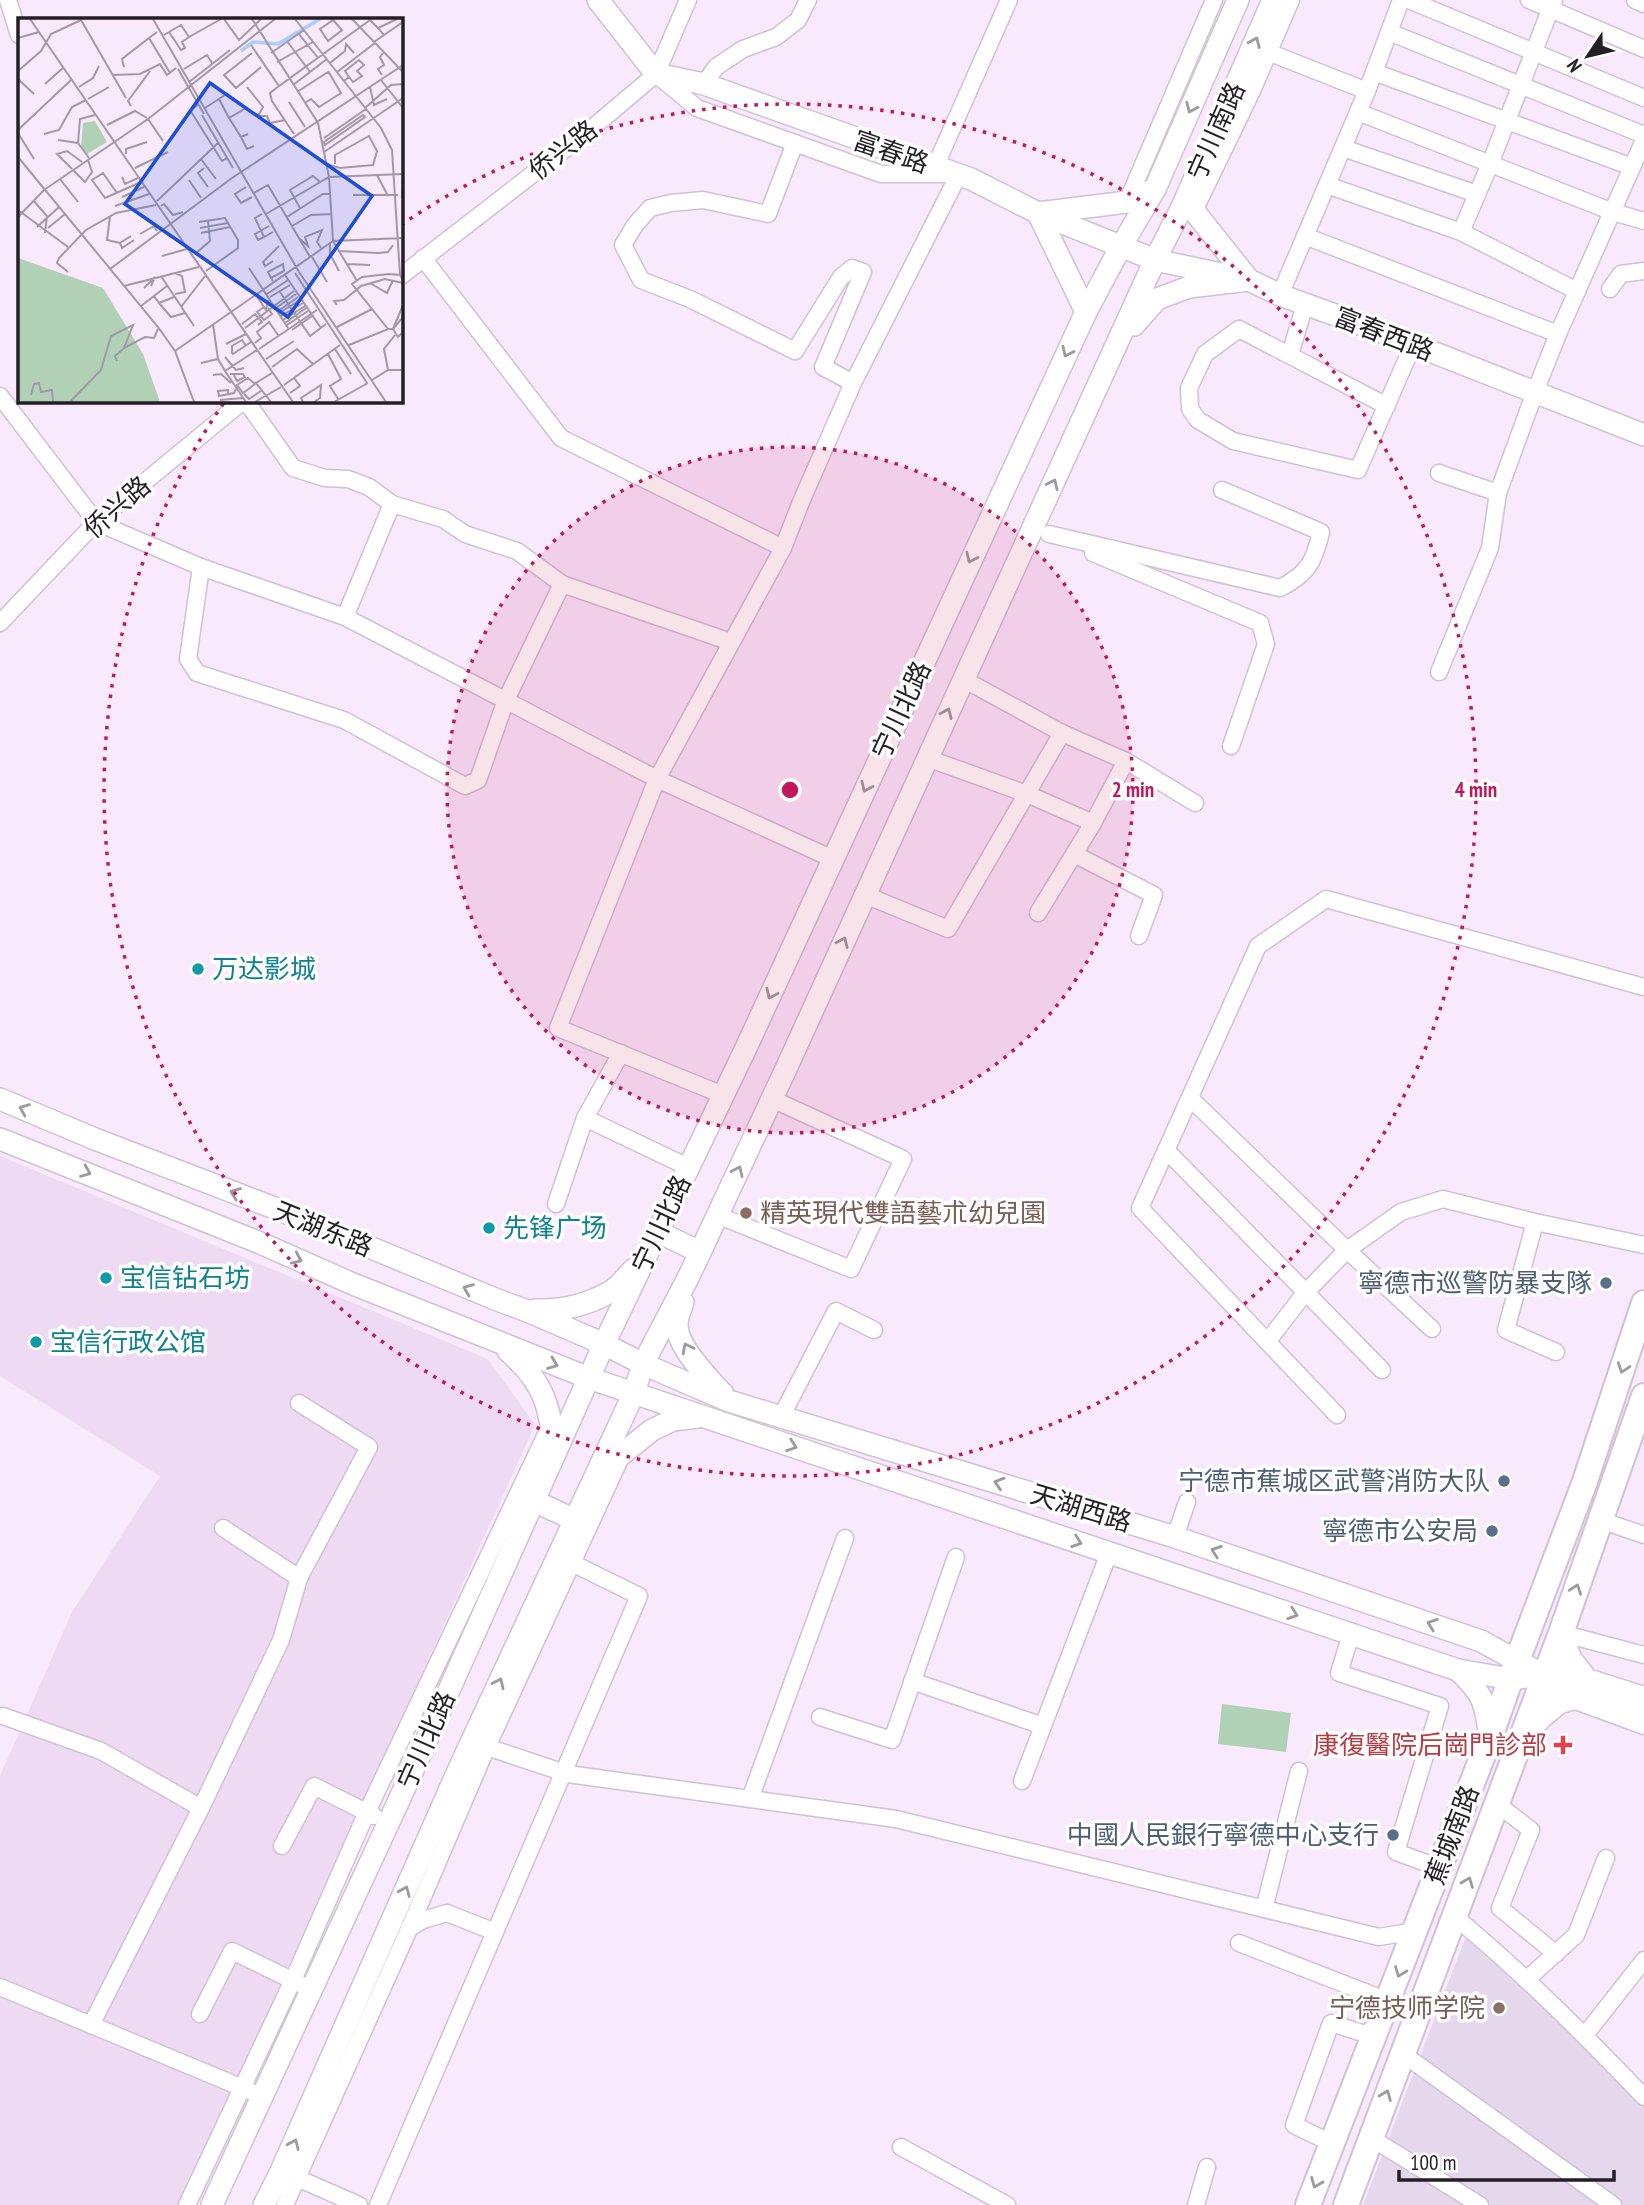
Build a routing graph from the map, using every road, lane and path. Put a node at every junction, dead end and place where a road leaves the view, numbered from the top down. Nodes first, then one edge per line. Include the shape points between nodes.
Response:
1 (8, 0) edge
2 (598, 0) edge
3 (688, 0) edge
4 (807, 0) edge
5 (1009, 0) edge
6 (1214, 0) edge
7 (1238, 0) edge
8 (1273, 0) edge
9 (1291, 0) edge
10 (1401, 0) edge
11 (1409, 0) edge
12 (1529, 0) edge
13 (1635, 0) edge
14 (1644, 4) edge
15 (1552, 5) edge
16 (18, 32) edge
17 (1389, 32) junction
18 (1644, 49) edge
19 (1268, 52) junction
20 (1534, 52) junction
21 (1374, 72) junction
22 (656, 74) junction
23 (704, 84) junction
24 (1521, 85) junction
25 (1367, 91) junction
26 (1644, 98) edge
27 (1358, 112) junction
28 (1506, 122) junction
29 (1644, 137) edge
30 (795, 143) junction
31 (1343, 148) junction
32 (1490, 164) junction
33 (935, 167) junction
34 (1632, 167) junction
35 (959, 174) junction
36 (1327, 185) junction
37 (1155, 189) junction
38 (1477, 194) junction
39 (1127, 202) junction
40 (1188, 209) junction
41 (1613, 212) junction
42 (1038, 213) junction
43 (1644, 221) edge
44 (1461, 232) junction
45 (1305, 236) junction
46 (1120, 248) junction
47 (423, 258) junction
48 (1155, 260) junction
49 (1644, 271) edge
50 (402, 274) edge
51 (1249, 280) junction
52 (1610, 289) dead end
53 (1577, 291) junction
54 (1280, 295) junction
55 (1305, 304) junction
56 (1086, 312) junction
57 (1558, 334) junction
58 (1119, 342) junction
59 (1413, 345) junction
60 (1290, 355) junction
61 (853, 383) junction
62 (1535, 392) junction
63 (0, 397) edge
64 (244, 402) edge
65 (246, 402) edge
66 (1387, 406) junction
67 (1643, 433) edge
68 (1439, 472) dead end
69 (1222, 490) dead end
70 (1498, 493) junction
71 (392, 504) junction
72 (96, 522) junction
73 (1041, 531) junction
74 (783, 548) junction
75 (201, 567) junction
76 (562, 583) junction
77 (345, 617) junction
78 (0, 623) edge
79 (731, 642) junction
80 (1439, 672) dead end
81 (963, 679) junction
82 (506, 700) junction
83 (1062, 733) junction
84 (1231, 746) dead end
85 (927, 758) junction
86 (1126, 761) junction
87 (657, 779) junction
88 (1027, 794) junction
89 (1195, 803) dead end
90 (1093, 823) junction
91 (1074, 854) junction
92 (833, 859) junction
93 (865, 895) junction
94 (1038, 913) dead end
95 (1139, 936) dead end
96 (1644, 987) edge
97 (621, 1053) junction
98 (723, 1095) junction
99 (1190, 1098) junction
100 (0, 1099) edge
101 (772, 1099) junction
102 (585, 1118) junction
103 (0, 1139) edge
104 (1166, 1150) junction
105 (688, 1167) junction
106 (556, 1204) dead end
107 (718, 1215) junction
108 (1535, 1222) junction
109 (658, 1232) junction
110 (1644, 1245) edge
111 (1347, 1250) junction
112 (700, 1252) junction
113 (645, 1258) junction
114 (689, 1276) junction
115 (1305, 1293) junction
116 (500, 1301) junction
117 (1644, 1303) edge
118 (525, 1310) junction
119 (1432, 1329) dead end
120 (874, 1330) dead end
121 (494, 1341) junction
122 (1267, 1342) junction
123 (604, 1343) junction
124 (1556, 1352) dead end
125 (643, 1364) junction
126 (1382, 1370) dead end
127 (589, 1378) junction
128 (634, 1393) junction
129 (1644, 1396) edge
130 (729, 1401) junction
131 (299, 1403) dead end
132 (751, 1408) junction
133 (1336, 1415) dead end
134 (703, 1416) junction
135 (781, 1417) junction
136 (551, 1424) junction
137 (743, 1430) junction
138 (624, 1451) junction
139 (555, 1455) junction
140 (596, 1475) junction
141 (534, 1501) junction
142 (1187, 1502) dead end
143 (575, 1520) junction
144 (1600, 1520) junction
145 (223, 1528) dead end
146 (1644, 1535) edge
147 (1175, 1537) junction
148 (845, 1538) dead end
149 (1110, 1553) junction
150 (956, 1557) dead end
151 (565, 1560) junction
152 (299, 1578) junction
153 (1539, 1604) junction
154 (1561, 1633) junction
155 (1351, 1634) junction
156 (1481, 1641) junction
157 (1644, 1656) edge
158 (1458, 1670) junction
159 (1514, 1670) junction
160 (1582, 1675) junction
161 (1545, 1676) junction
162 (912, 1681) junction
163 (1597, 1692) junction
164 (1644, 1695) edge
165 (1572, 1699) junction
166 (1644, 1708) edge
167 (3, 1716) dead end
168 (820, 1717) dead end
169 (1043, 1726) junction
170 (1644, 1726) edge
171 (1490, 1737) junction
172 (1520, 1743) junction
173 (479, 1744) junction
174 (1299, 1770) dead end
175 (564, 1772) junction
176 (1022, 1781) dead end
177 (750, 1799) junction
178 (1497, 1804) junction
179 (201, 1808) junction
180 (367, 1812) junction
181 (389, 1823) junction
182 (282, 1846) dead end
183 (1605, 1858) dead end
184 (1440, 1868) junction
185 (1264, 1909) junction
186 (1455, 1917) junction
187 (410, 1927) junction
188 (1416, 1931) junction
189 (495, 1932) junction
190 (382, 1943) junction
191 (1239, 1943) dead end
192 (1556, 1954) junction
193 (1644, 1960) edge
194 (1526, 1980) junction
195 (302, 1985) junction
196 (0, 1987) edge
197 (1388, 2001) junction
198 (200, 2014) dead end
199 (91, 2025) junction
200 (1585, 2035) junction
201 (1374, 2037) junction
202 (1403, 2054) junction
203 (242, 2088) junction
204 (262, 2096) junction
205 (1644, 2097) edge
206 (1371, 2138) junction
207 (1333, 2144) junction
208 (901, 2147) dead end
209 (1207, 2167) dead end
210 (289, 2175) junction
211 (187, 2205) edge
212 (212, 2205) edge
213 (264, 2205) edge
214 (285, 2205) edge
215 (359, 2205) edge
216 (378, 2205) edge
217 (1007, 2205) edge
218 (1196, 2205) edge
219 (1308, 2205) edge
220 (1346, 2205) edge
221 (1480, 2205) edge
222 (1613, 2205) edge

1 - 16 street
2 - 22 main road
3 - 22 street
4 - 23 street via 798,20 776,37 743,49 716,67
5 - 33 street
6 - 39 street
7 -> 37 main road, 宁川南路
40 -> 8 main road, 宁川南路
9 - 19 street
10 - 17 street
11 - 20 street
12 - 15 street
13 - 14 street
15 - 18 street
15 - 20 street
17 - 21 street
17 - 24 street
19 - 25 street
19 - 40 street
20 - 24 street
20 - 26 street
21 - 25 street
21 - 28 street
22 - 23 main road, 富春路
22 - 30 street via 696,108
22 - 47 street, 侨兴路
23 - 33 main road, 富春路
24 - 28 street
24 - 29 street
25 - 27 street
27 - 31 street
27 - 32 street
28 - 32 street
28 - 34 street
29 - 34 street
30 - 35 street via 881,174
30 - 61 street via 768,214 703,200 671,203 650,208 623,245 641,280 795,351 841,277 852,268 863,272 823,368
31 - 36 street
31 - 38 street
32 - 38 street
32 - 41 street
33 - 35 main road, 富春路
34 - 41 street
35 - 42 main road, 富春路
35 - 61 street
36 - 44 street
36 - 45 street
37 - 39 main road
37 - 46 main road, 宁川南路
38 - 44 street
39 - 42 main road
40 - 48 main road, 宁川南路
40 - 51 main road
41 - 43 street
41 - 53 street
42 - 46 main road, 富春路
42 - 56 main road
44 - 53 street
45 - 54 street
45 - 57 street
46 - 48 main road, 富春西路
46 - 56 main road, 宁川北路
47 - 50 street, 侨兴路
47 - 74 street via 561,439
48 - 51 main road, 富春西路
48 - 58 main road, 宁川北路
49 - 52 street via 1621,274
51 - 54 main road, 富春西路
51 - 58 main road via 1189,287 1157,299
53 - 57 street
54 - 55 main road, 富春西路
55 - 59 main road, 富春西路
55 - 60 street
56 -> 92 main road, 宁川北路
57 - 62 street
73 -> 58 main road, 宁川北路
59 - 62 main road, 富春西路
59 - 66 street
60 - 66 street
60 - 66 street via 1239,328 1205,354 1189,388 1190,409 1198,420 1233,442 1358,470
61 - 74 street
62 - 67 main road, 富春西路
62 - 70 street
63 - 72 street
64 - 72 street, 侨兴路
65 - 71 street via 293,468 325,478 348,479
68 - 70 street
69 - 73 street via 1321,532 1315,559 1298,579 1280,589
70 - 80 street via 1490,548
71 - 76 street via 443,519 466,534 517,551
71 - 77 street
72 - 75 street
72 - 78 street, 侨兴路
73 - 81 main road, 宁川北路
73 - 84 street via 1260,623 1266,643
74 - 79 street
75 - 77 street
75 - 82 street via 188,659 197,673 344,720 465,786 478,780
76 - 79 street
76 - 82 street
77 - 82 street
79 - 87 street
81 - 83 street
85 -> 81 main road, 宁川北路
82 - 87 street
83 - 86 street
83 - 88 street
85 - 88 street
85 - 93 main road, 宁川北路
86 - 89 street
86 - 90 street
87 - 92 street
87 - 97 street via 558,1028
88 - 90 street
88 - 93 street via 948,929
90 - 91 street
91 - 94 street
91 - 95 street via 1154,895
92 -> 98 main road, 宁川北路
101 -> 93 main road, 宁川北路
96 - 99 street via 1326,899 1258,946
97 - 98 street
97 - 102 street
98 - 105 main road, 宁川北路
99 - 104 street
99 - 111 street
116 -> 100 main road, 天湖东路
107 -> 101 main road, 宁川北路
101 - 107 street via 903,1159 851,1269
102 - 105 street
102 - 106 street
103 -> 121 main road, 天湖东路
104 - 115 street
104 - 122 street via 1140,1208
105 - 109 main road, 宁川北路
107 - 112 main road, 宁川北路
108 - 110 street
108 - 111 street via 1443,1199 1401,1212
108 - 124 street via 1506,1330
109 - 112 main road
109 - 113 main road, 宁川北路
111 - 115 street
111 - 119 street
112 - 114 main road, 宁川北路
113 - 118 main road via 612,1291 580,1305 554,1311
113 - 123 main road, 宁川北路
114 - 125 main road, 宁川北路
130 -> 114 main road via 695,1364 677,1326
115 - 122 street
115 - 126 street
116 - 118 main road, 天湖东路
116 - 121 main road
117 -> 153 highway, 蕉城南路
118 - 123 main road, 天湖东路
120 - 135 street via 836,1311
121 -> 127 main road, 天湖东路
121 - 136 main road via 522,1363 541,1390
122 - 133 street
123 - 125 main road, 天湖东路
123 - 127 main road, 宁川北路
125 - 128 main road, 宁川北路
125 - 130 main road, 天湖西路
127 - 128 main road, 天湖东路
127 - 139 main road, 宁川北路
128 - 134 main road, 天湖西路
128 - 140 main road, 宁川北路
129 - 144 highway, 蕉城南路
130 - 132 main road, 天湖西路
131 - 152 street via 369,1447
132 - 135 main road, 天湖西路
132 - 137 main road
134 - 137 main road, 天湖西路
134 - 138 main road via 673,1420
147 -> 135 main road, 天湖西路
136 - 139 main road
136 - 180 street
137 -> 149 main road, 天湖西路
138 - 140 main road
138 - 151 street
139 - 141 main road, 宁川北路
140 - 143 main road, 宁川北路
141 - 143 main road
141 - 181 main road, 宁川北路
142 - 147 street
143 - 151 main road, 宁川北路
144 - 146 street
154 -> 144 highway, 蕉城南路
145 - 152 street
156 -> 147 main road, 天湖西路
148 - 177 street
149 -> 155 main road, 天湖西路
149 - 169 street
150 - 162 street
151 - 173 main road, 宁川北路
151 - 175 street via 639,1596
152 - 179 street via 281,1640
153 - 156 main road via 1521,1631 1503,1640
153 - 159 highway, 蕉城南路
154 - 157 street
154 - 160 main road
154 - 161 highway, 蕉城南路
155 - 158 main road, 天湖西路
155 - 184 street via 1339,1673 1440,1706 1396,1852
156 - 159 main road, 天湖西路
158 - 159 main road, 天湖西路
158 - 171 main road via 1486,1706
159 - 161 main road
159 - 171 highway, 蕉城南路
160 - 161 street
160 - 163 main road
160 - 164 street
161 - 163 main road
161 - 165 street
161 - 172 highway, 蕉城南路
162 - 168 street via 892,1740
162 - 169 street
163 - 165 main road
163 - 166 main road
165 - 170 street
165 - 172 main road via 1540,1719
167 - 179 street via 101,1751
169 - 176 street
171 - 184 highway, 蕉城南路
172 - 178 highway, 蕉城南路
173 - 175 street
173 - 187 street
190 -> 173 main road, 宁川北路
174 - 185 street
175 - 177 street
175 - 189 street
177 - 185 street via 896,1819
186 -> 178 highway, 蕉城南路
178 - 192 street via 1531,1830 1500,1908
179 - 199 street
180 - 181 street
180 - 182 street via 314,1786
180 - 195 street
181 - 195 main road, 宁川北路
183 - 192 street via 1576,1935
184 - 188 highway, 蕉城南路
185 - 188 street via 1379,1937
186 - 194 street
186 - 202 highway, 蕉城南路
187 - 189 street via 447,1913
187 - 190 street
187 - 210 street
188 -> 197 highway, 蕉城南路
189 - 216 street
210 -> 190 main road, 宁川北路
191 - 197 street
192 - 194 street
193 - 200 street
194 - 200 street
195 - 198 street via 232,1951
195 - 203 street
195 - 204 main road, 宁川北路
196 - 199 street
197 - 201 highway, 蕉城南路
199 - 203 street
200 - 205 street
201 - 207 highway, 蕉城南路
201 - 207 street via 1331,2023 1294,2125
206 -> 202 highway, 蕉城南路
202 - 222 street
203 - 204 street
203 - 211 street
204 - 212 main road, 宁川北路
206 - 220 highway, 蕉城南路
206 - 221 street
207 -> 219 highway, 蕉城南路
208 - 217 street
209 - 218 street
210 - 213 main road, 宁川北路
210 - 214 street
210 - 215 street

